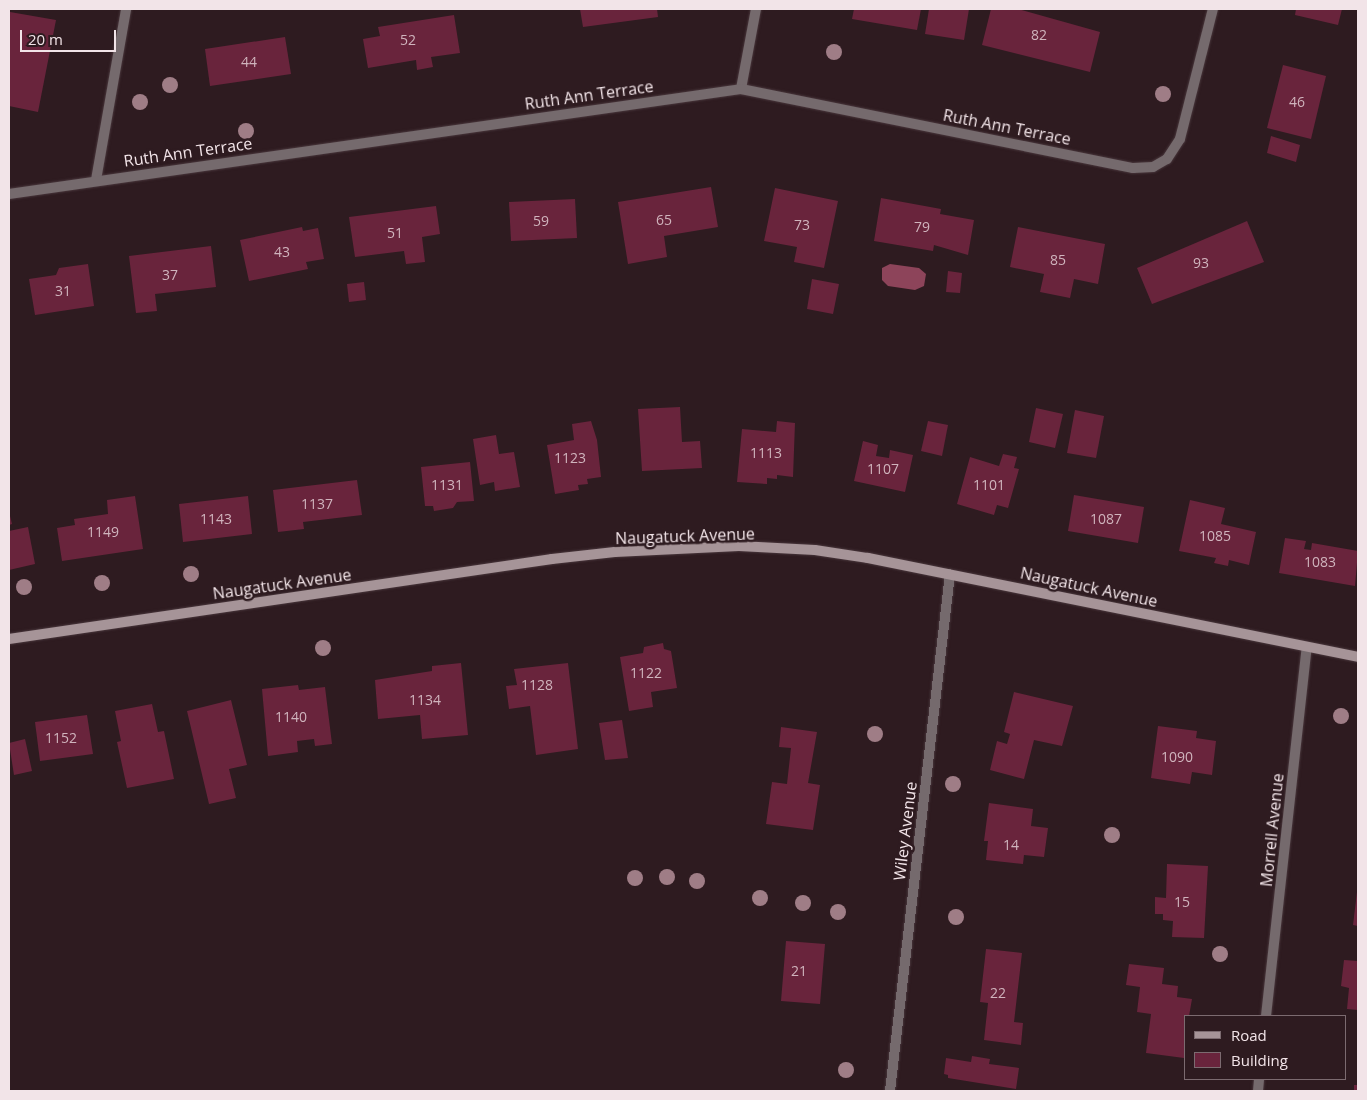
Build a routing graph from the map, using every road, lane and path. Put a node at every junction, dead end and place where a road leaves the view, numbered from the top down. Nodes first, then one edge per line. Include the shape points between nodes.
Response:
1 (126, 9) edge
2 (756, 9) edge
3 (1213, 9) edge
4 (741, 89) junction
5 (96, 180) junction
6 (9, 194) edge
7 (950, 574) junction
8 (9, 639) edge
9 (1308, 647) junction
10 (1358, 657) edge
11 (1266, 1015) edge
12 (890, 1091) edge

1 - 5 street
2 - 4 street
3 - 4 street, Ruth Ann Terrace via 1185,124 1174,150 1153,167 1133,168
4 - 5 street, Ruth Ann Terrace
5 - 6 street, Ruth Ann Terrace
7 - 8 main road, Naugatuck Avenue via 815,550 739,546 615,552
7 - 9 main road, Naugatuck Avenue
7 - 12 street, Wiley Avenue
9 - 10 main road, Naugatuck Avenue
9 - 11 street, Morrell Avenue

